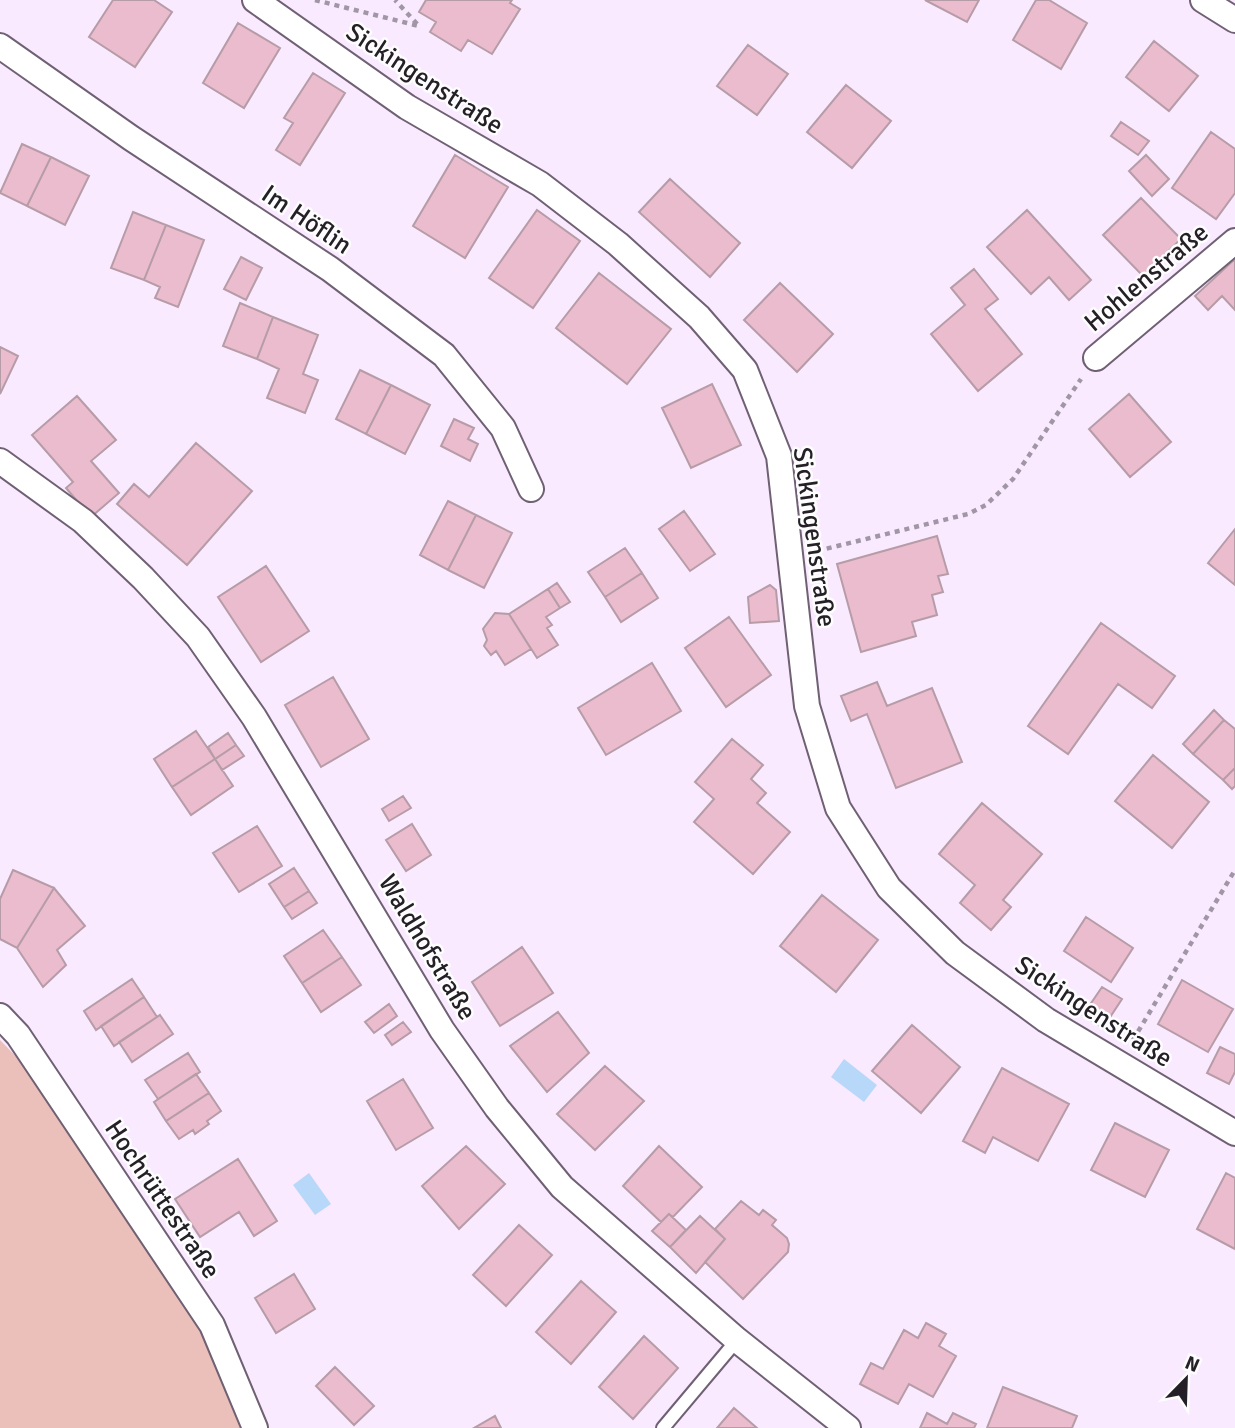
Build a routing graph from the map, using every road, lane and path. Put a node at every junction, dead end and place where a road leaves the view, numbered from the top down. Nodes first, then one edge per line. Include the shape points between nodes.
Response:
1 (255, 0) edge
2 (315, 0) edge
3 (395, 0) edge
4 (1203, 0) edge
5 (1235, 20) edge
6 (0, 46) edge
7 (1235, 241) edge
8 (1096, 358) joint
9 (0, 461) edge
10 (531, 489) dead end
11 (816, 551) dead end
12 (1235, 870) edge
13 (0, 1016) edge
14 (1132, 1042) dead end
15 (1235, 1133) edge
16 (737, 1340) junction
17 (255, 1428) edge
18 (663, 1428) edge
19 (848, 1428) edge

1 - 15 street, Sickingenstraße via 408,107 540,184 628,253 699,317 745,370 779,456 807,706 838,808 890,888 954,953 1046,1020
2 - 3 path via 419,26
4 - 5 street
6 - 10 street, Im Höflin via 330,269 444,355 503,428
7 - 8 street, Hohlenstraße
8 - 11 path via 1013,479 986,505 968,514
9 - 16 street, Waldhofstraße via 83,521 198,637 254,717 442,1030 497,1108 562,1187
12 - 14 path
13 - 17 street, Hochrüttestraße via 18,1035 212,1325
16 - 18 lane
16 - 19 street, Waldhofstraße

